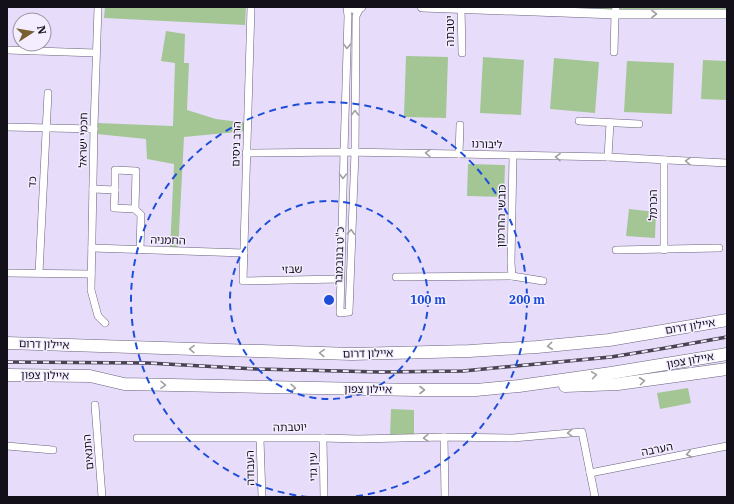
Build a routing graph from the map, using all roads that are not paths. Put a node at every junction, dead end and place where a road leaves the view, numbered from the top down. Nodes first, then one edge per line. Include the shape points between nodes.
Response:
1 (98, 7) edge
2 (251, 7) edge
3 (348, 7) edge
4 (422, 7) edge
5 (361, 8) edge
6 (461, 8) edge
7 (485, 8) edge
8 (614, 9) edge
9 (596, 10) edge
10 (709, 11) edge
11 (727, 14) edge
12 (7, 50) edge
13 (614, 52) dead end
14 (96, 53) junction
15 (462, 53) dead end
16 (48, 93) dead end
17 (579, 121) dead end
18 (610, 123) junction
19 (639, 124) dead end
20 (460, 125) dead end
21 (7, 127) edge
22 (46, 128) junction
23 (94, 129) junction
24 (344, 152) junction
25 (355, 152) junction
26 (246, 153) junction
27 (459, 154) junction
28 (513, 156) junction
29 (608, 157) junction
30 (664, 160) junction
31 (727, 163) edge
32 (93, 189) junction
33 (115, 190) junction
34 (135, 209) junction
35 (92, 248) junction
36 (719, 248) dead end
37 (140, 250) junction
38 (616, 250) dead end
39 (664, 250) junction
40 (244, 253) junction
41 (7, 273) edge
42 (39, 273) junction
43 (91, 274) junction
44 (512, 276) junction
45 (396, 277) dead end
46 (340, 279) junction
47 (243, 281) joint
48 (543, 281) dead end
49 (727, 313) edge
50 (727, 320) edge
51 (105, 323) dead end
52 (644, 334) junction
53 (7, 342) edge
54 (727, 354) edge
55 (727, 369) edge
56 (7, 375) edge
57 (7, 383) edge
58 (124, 384) junction
59 (520, 386) junction
60 (95, 405) dead end
61 (444, 437) junction
62 (137, 438) dead end
63 (323, 438) junction
64 (260, 439) junction
65 (7, 446) edge
66 (727, 446) edge
67 (53, 450) dead end
68 (590, 473) junction
69 (102, 497) edge
70 (262, 497) edge
71 (324, 497) edge
72 (445, 497) edge
73 (595, 497) edge

1 - 14 street, חכמי ישראל
2 - 26 street, הרב ניסים
3 - 5 street
3 -> 24 street, כ"ט בנובמבר
4 - 6 street
25 -> 5 street, כ"ט בנובמבר via 356,16
6 - 7 street
6 - 15 street, יטבתה
7 - 9 street
8 - 9 street
8 -> 10 street
8 - 13 street
10 - 11 street
12 - 14 street
14 - 23 street, חכמי ישראל
16 - 22 street, כד
17 - 18 street
18 - 19 street
18 - 29 street
20 - 27 street
21 - 22 street
22 - 23 street
22 - 42 street, כד
23 - 32 street, חכמי ישראל
24 - 25 street, ליבורנו
24 - 26 street, ליבורנו
24 -> 46 street, כ"ט בנובמבר
27 -> 25 street, ליבורנו
46 -> 25 street, כ"ט בנובמבר via 340,313 349,312
26 - 40 street, הרב ניסים
27 - 28 street, ליבורנו
29 -> 28 street, ליבורנו
28 - 44 street, כובשי החרמון
29 - 30 street, ליבורנו
31 -> 30 street, ליבורנו
30 - 39 street, הכרמל
32 - 33 street
32 - 35 street, חכמי ישראל
33 - 34 street via 114,208
33 - 34 street via 115,170 136,171
34 - 37 street via 141,215
35 - 37 street, החמניה
35 - 43 street, חכמי ישראל
36 - 39 street
37 - 40 street, החמניה
38 - 39 street
40 - 47 street, הרב ניסים
41 - 42 street
42 - 43 street
43 - 51 street, חכמי ישראל via 94,307
44 - 45 street
44 - 48 street
46 - 47 street, שבזי
49 - 52 highway
50 - 52 highway, איילון דרום
52 -> 53 highway, איילון דרום via 537,347 360,354
59 -> 54 highway, איילון צפון
59 -> 55 highway via 618,384
56 - 58 highway, איילון צפון via 90,376
57 - 58 highway
58 -> 59 highway, איילון צפון via 416,390 476,390
60 - 69 street, התנאים
61 -> 63 street, יוטבתה
68 -> 61 street, יוטבתה via 582,432 513,438
61 - 72 street
62 - 64 street, יוטבתה
63 - 64 street, יוטבתה
63 - 71 street, עין גדי
64 - 70 street, העבודה
65 - 67 street
66 -> 68 street, הערבה
68 - 73 street

